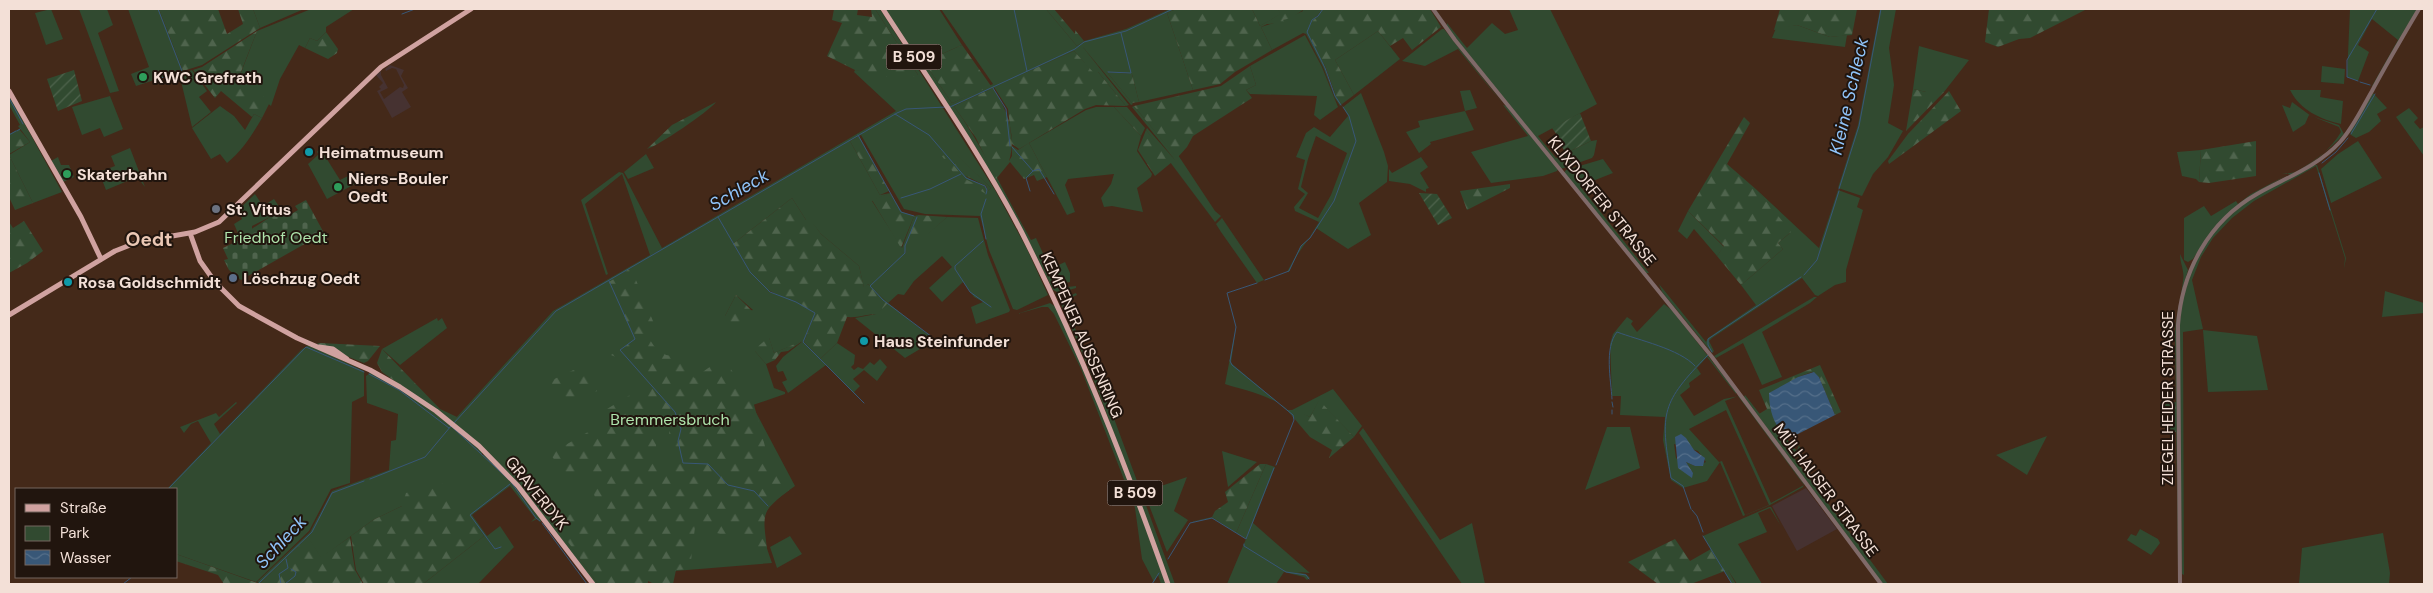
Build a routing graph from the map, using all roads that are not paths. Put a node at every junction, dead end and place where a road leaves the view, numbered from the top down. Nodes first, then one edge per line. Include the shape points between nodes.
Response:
1 (471, 9) edge
2 (883, 9) edge
3 (1433, 9) edge
4 (2419, 9) edge
5 (9, 91) edge
6 (190, 233) junction
7 (101, 259) junction
8 (9, 315) edge
9 (1751, 410) joint
10 (592, 584) edge
11 (1168, 584) edge
12 (1881, 584) edge
13 (2180, 584) edge

1 - 6 main road via 381,67 237,207 219,222
2 - 11 main road, KEMPENER AUSSENRING / B 509 via 1020,230 1075,343 1116,442
3 - 9 street, KLIXDORFER STRASSE
4 - 13 street, ZIEGELHEIDER STRASSE via 2339,143 2310,166 2233,211 2212,233 2191,267 2182,293 2178,324
5 - 7 main road via 81,217
6 - 7 main road via 138,242
6 - 10 main road, GRAVERDYK via 200,261 239,306 316,347 333,350 400,387 452,424 510,477
7 - 8 main road
9 - 12 street, MÜLHAUSER STRASSE

